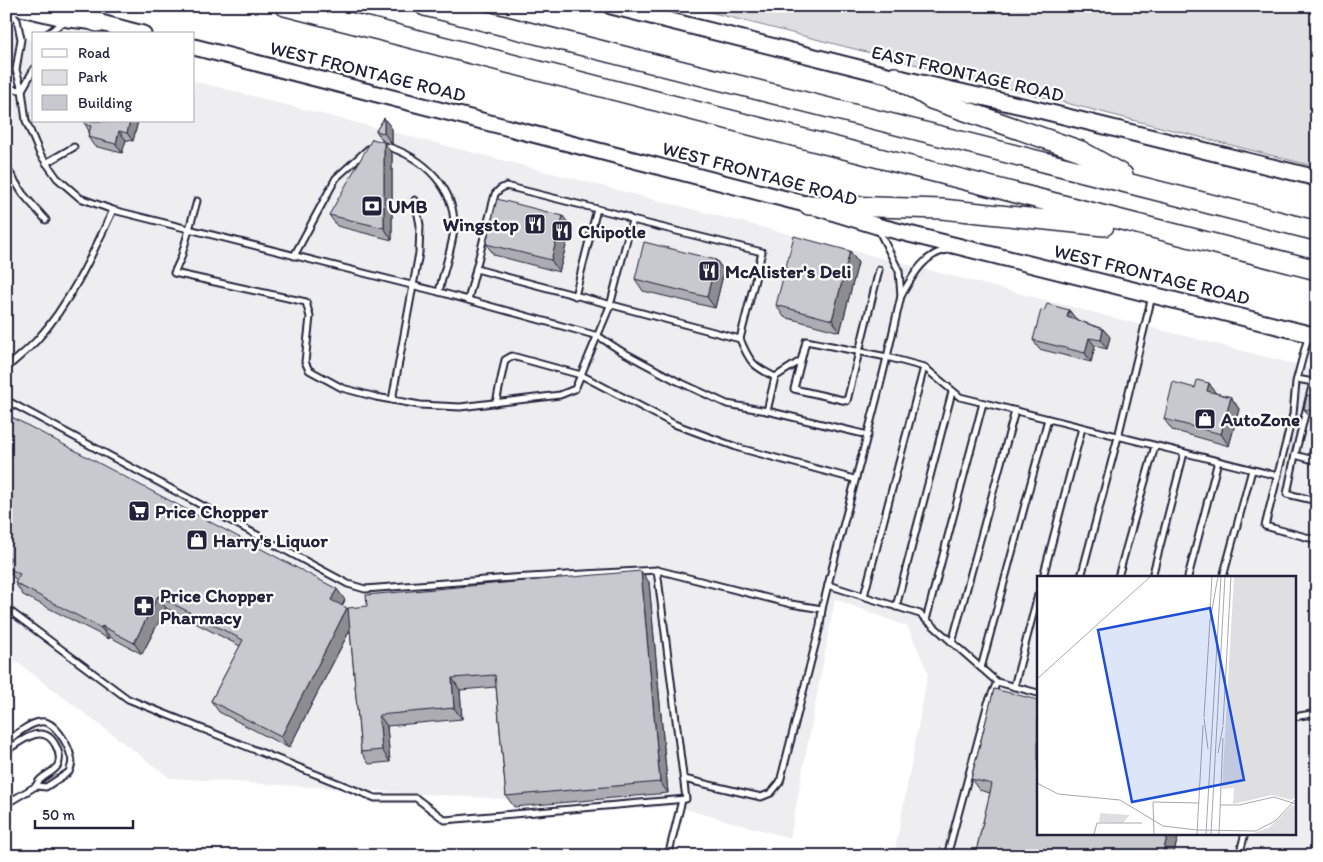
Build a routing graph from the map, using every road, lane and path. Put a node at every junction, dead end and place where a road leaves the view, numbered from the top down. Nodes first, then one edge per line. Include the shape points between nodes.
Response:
1 (13, 6) edge
2 (285, 6) edge
3 (425, 6) edge
4 (611, 6) edge
5 (6, 8) edge
6 (63, 13) edge
7 (97, 22) joint
8 (49, 32) edge
9 (135, 32) edge
10 (195, 47) edge
11 (32, 72) edge
12 (895, 77) junction
13 (6, 89) edge
14 (22, 90) junction
15 (74, 147) dead end
16 (46, 163) junction
17 (6, 167) edge
18 (1317, 178) edge
19 (1143, 187) junction
20 (416, 200) dead end
21 (197, 201) dead end
22 (809, 205) junction
23 (597, 209) junction
24 (113, 210) junction
25 (46, 220) dead end
26 (632, 220) junction
27 (877, 226) junction
28 (190, 229) junction
29 (1154, 229) junction
30 (1317, 231) edge
31 (964, 247) junction
32 (294, 256) junction
33 (476, 269) junction
34 (879, 270) dead end
35 (1317, 270) edge
36 (412, 285) junction
37 (439, 292) junction
38 (575, 296) junction
39 (901, 296) junction
40 (1153, 296) junction
41 (468, 300) junction
42 (610, 306) junction
43 (1313, 335) edge
44 (598, 336) junction
45 (740, 339) junction
46 (860, 352) junction
47 (887, 357) junction
48 (801, 361) junction
49 (924, 368) junction
50 (6, 369) edge
51 (581, 376) junction
52 (775, 377) junction
53 (1297, 378) junction
54 (1315, 383) edge
55 (952, 392) junction
56 (6, 400) edge
57 (392, 400) junction
58 (496, 403) junction
59 (983, 403) junction
60 (767, 411) junction
61 (1015, 411) junction
62 (1048, 419) junction
63 (1082, 428) junction
64 (868, 435) junction
65 (1118, 436) junction
66 (1317, 438) edge
67 (1155, 446) junction
68 (1184, 453) junction
69 (1295, 455) junction
70 (1314, 460) edge
71 (1218, 461) junction
72 (1252, 470) junction
73 (1278, 476) junction
74 (854, 478) junction
75 (1317, 501) edge
76 (1317, 540) edge
77 (657, 570) junction
78 (1043, 576) edge
79 (1080, 576) edge
80 (1118, 576) edge
81 (1152, 576) edge
82 (1188, 576) edge
83 (1223, 576) edge
84 (828, 584) junction
85 (864, 596) junction
86 (1037, 599) edge
87 (896, 607) junction
88 (6, 608) edge
89 (822, 609) junction
90 (926, 620) junction
91 (952, 643) junction
92 (981, 668) junction
93 (997, 682) junction
94 (1014, 687) junction
95 (1037, 693) edge
96 (1317, 713) edge
97 (1296, 717) edge
98 (6, 742) edge
99 (6, 751) edge
100 (684, 779) junction
101 (36, 786) junction
102 (682, 800) junction
103 (6, 804) edge
104 (1245, 834) edge
105 (668, 856) edge
106 (947, 856) edge
107 (1239, 856) edge

1 - 6 street
2 - 29 highway
3 - 19 highway
4 - 12 street, EAST FRONTAGE ROAD
5 - 14 lane via 17,20 21,39 16,70
6 - 7 highway
6 - 8 lane
7 - 9 street
10 - 22 street, WEST FRONTAGE ROAD
11 - 14 lane
12 - 18 street, EAST FRONTAGE ROAD
12 - 19 highway via 932,99 1081,151
13 - 14 lane
14 - 16 lane via 26,121
15 - 16 lane
16 - 24 lane via 57,178 80,198
17 - 25 lane via 23,194
19 - 30 highway
20 - 36 lane via 420,225 419,253
21 - 28 lane
22 - 27 street, WEST FRONTAGE ROAD
22 - 29 highway via 942,209
23 - 26 lane
23 - 33 lane via 506,186 495,194
23 - 38 lane
24 - 28 lane
24 - 50 lane via 64,306 37,340
26 - 42 lane
26 - 45 lane via 762,252
27 - 31 street, WEST FRONTAGE ROAD
27 - 39 lane via 900,271
28 - 32 lane
28 - 57 lane via 174,273 306,302 310,317 306,362 309,370 342,388
29 - 35 highway
31 - 39 lane via 942,250 924,262
31 - 40 street, WEST FRONTAGE ROAD
32 - 36 lane
32 - 37 lane via 336,178 375,144 395,148 434,174 447,193 453,214 453,235
33 - 38 lane
33 - 41 lane
34 - 46 lane
36 - 37 lane
36 - 57 lane
37 - 41 lane
38 - 42 lane
39 - 47 lane
40 - 43 street, WEST FRONTAGE ROAD
40 - 65 lane
41 - 44 lane
42 - 44 lane
42 - 45 lane
43 - 53 lane
44 - 51 lane
44 - 60 lane via 675,380 727,404
45 - 52 lane via 755,367
46 - 47 lane
46 - 48 lane via 806,341
46 - 48 lane via 847,401 794,388
47 - 49 lane
47 - 64 lane
48 - 52 lane
49 - 55 lane
49 - 85 lane
51 - 58 lane via 575,389 560,395
51 - 58 lane via 512,356 505,360
51 - 74 lane via 674,424 739,448
52 - 60 lane
53 - 54 lane
53 - 73 lane via 1293,414
54 - 69 lane
55 - 59 lane via 960,398
55 - 87 lane
56 - 77 lane via 348,584 365,590
57 - 58 lane via 460,407
59 - 61 lane
59 - 90 lane
60 - 64 lane
61 - 62 lane
61 - 91 lane
62 - 63 lane
62 - 92 lane
63 - 65 lane
63 - 78 lane
64 - 74 lane
65 - 67 lane
65 - 79 lane
66 - 70 lane
67 - 68 lane
67 - 80 lane
68 - 71 lane
68 - 81 lane
69 - 70 lane
69 - 75 lane via 1288,494
71 - 72 lane
71 - 82 lane
72 - 73 lane
72 - 83 lane
73 - 76 lane via 1266,526
74 - 84 lane
77 - 89 lane
77 - 100 lane
84 - 85 lane
84 - 89 lane
85 - 87 lane
86 - 94 lane
87 - 90 lane via 920,614
88 - 102 lane via 128,699 375,798 416,798 445,820
89 - 100 lane via 780,782 771,793 761,797
90 - 91 lane
91 - 92 lane
92 - 93 lane
93 - 94 lane
93 - 106 lane via 988,703
94 - 95 lane
96 - 97 lane
98 - 101 lane via 40,721 53,725 72,757 69,772 46,787
99 - 101 lane via 38,733 46,735 54,743 60,762
100 - 102 lane via 686,799
101 - 103 lane
102 - 105 lane
104 - 107 lane

